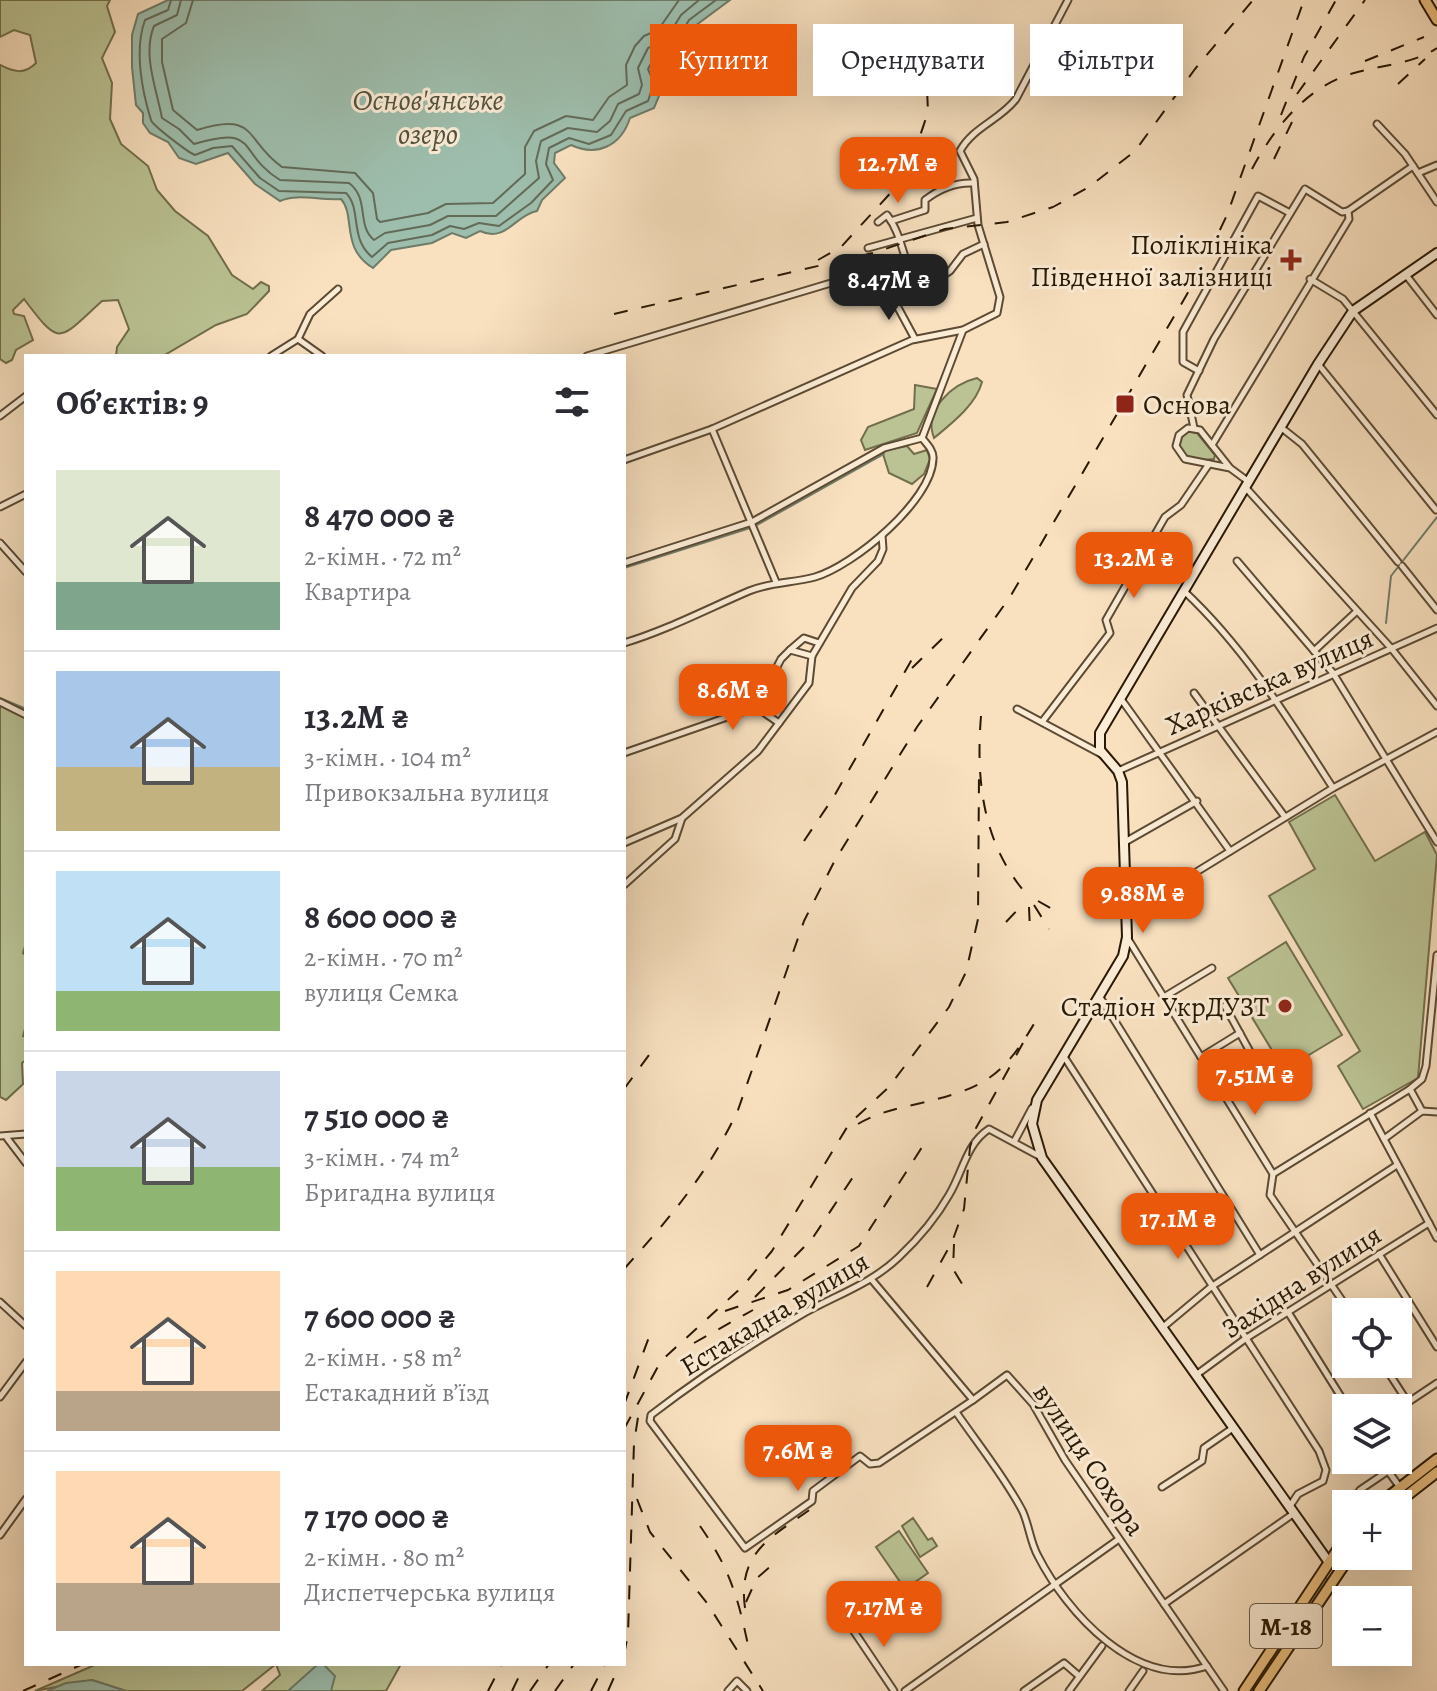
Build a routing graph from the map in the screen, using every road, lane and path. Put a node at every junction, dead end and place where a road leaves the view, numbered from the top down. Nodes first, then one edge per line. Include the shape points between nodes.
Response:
1 (1068, 0) edge
2 (1425, 0) edge
3 (1437, 20) edge
4 (1377, 124) dead end
5 (1437, 165) edge
6 (1413, 166) junction
7 (1418, 173) junction
8 (974, 183) junction
9 (1437, 202) edge
10 (1348, 211) junction
11 (1290, 213) junction
12 (977, 218) junction
13 (891, 221) junction
14 (878, 222) dead end
15 (901, 240) junction
16 (984, 244) junction
17 (868, 248) dead end
18 (1437, 253) edge
19 (1405, 275) junction
20 (1310, 279) junction
21 (916, 284) junction
22 (338, 289) dead end
23 (888, 290) junction
24 (1353, 311) junction
25 (1437, 315) edge
26 (963, 330) junction
27 (298, 339) junction
28 (915, 339) junction
29 (274, 354) edge
30 (319, 354) edge
31 (594, 354) edge
32 (1318, 364) junction
33 (1199, 371) junction
34 (24, 398) edge
35 (1437, 415) edge
36 (0, 416) edge
37 (1194, 428) junction
38 (712, 429) junction
39 (1283, 429) junction
40 (922, 438) junction
41 (1212, 445) junction
42 (626, 459) edge
43 (1209, 464) junction
44 (1230, 468) junction
45 (1248, 485) junction
46 (24, 495) edge
47 (0, 507) edge
48 (1436, 510) edge
49 (752, 522) junction
50 (882, 535) junction
51 (0, 543) edge
52 (1237, 561) dead end
53 (626, 562) edge
54 (24, 569) edge
55 (776, 582) junction
56 (1183, 590) junction
57 (1437, 610) edge
58 (1357, 611) junction
59 (1437, 628) edge
60 (626, 642) edge
61 (820, 643) junction
62 (1391, 648) junction
63 (790, 650) junction
64 (1314, 651) junction
65 (812, 656) junction
66 (1333, 673) junction
67 (1194, 693) dead end
68 (1121, 698) junction
69 (1275, 698) junction
70 (0, 702) edge
71 (1436, 705) edge
72 (756, 707) junction
73 (1017, 709) dead end
74 (24, 714) edge
75 (1042, 722) junction
76 (779, 723) junction
77 (1217, 725) junction
78 (1437, 732) edge
79 (626, 752) edge
80 (1159, 752) junction
81 (1104, 756) junction
82 (1385, 759) junction
83 (1118, 771) junction
84 (1333, 788) junction
85 (1197, 801) junction
86 (1285, 817) junction
87 (682, 818) junction
88 (626, 842) edge
89 (1437, 842) edge
90 (1125, 843) junction
91 (1230, 851) junction
92 (626, 883) edge
93 (1128, 914) junction
94 (1127, 937) junction
95 (1437, 955) edge
96 (1212, 968) dead end
97 (1436, 968) edge
98 (1100, 997) junction
99 (1164, 997) junction
100 (1225, 1006) dead end
101 (1240, 1033) junction
102 (1063, 1054) junction
103 (1201, 1057) junction
104 (1254, 1059) dead end
105 (1410, 1089) junction
106 (1037, 1100) junction
107 (1422, 1111) junction
108 (1437, 1112) edge
109 (1370, 1113) junction
110 (24, 1134) edge
111 (3, 1137) edge
112 (1384, 1139) junction
113 (1014, 1142) junction
114 (1042, 1158) junction
115 (24, 1161) edge
116 (1397, 1165) junction
117 (1273, 1174) junction
118 (1429, 1223) junction
119 (1297, 1230) junction
120 (1437, 1238) edge
121 (1379, 1254) junction
122 (1260, 1255) junction
123 (872, 1280) junction
124 (1332, 1285) junction
125 (1211, 1287) junction
126 (1341, 1298) edge
127 (0, 1302) edge
128 (1288, 1312) junction
129 (24, 1324) edge
130 (1162, 1328) junction
131 (1245, 1339) junction
132 (1437, 1347) edge
133 (24, 1365) edge
134 (1196, 1375) junction
135 (1437, 1383) edge
136 (1339, 1394) edge
137 (0, 1397) edge
138 (1412, 1398) edge
139 (973, 1400) junction
140 (956, 1412) junction
141 (1233, 1428) junction
142 (1437, 1459) edge
143 (1437, 1472) edge
144 (1384, 1474) edge
145 (1390, 1474) edge
146 (1399, 1486) junction
147 (1162, 1487) dead end
148 (1360, 1490) edge
149 (1395, 1490) edge
150 (1412, 1492) edge
151 (24, 1502) edge
152 (1291, 1511) junction
153 (0, 1535) edge
154 (1119, 1539) junction
155 (1332, 1556) edge
156 (1328, 1561) junction
157 (1339, 1571) joint
158 (1056, 1586) junction
159 (1164, 1604) junction
160 (849, 1624) dead end
161 (1102, 1646) junction
162 (1207, 1666) junction
163 (1143, 1671) junction
164 (1079, 1676) junction
165 (1155, 1678) dead end
166 (1179, 1678) dead end
167 (728, 1691) edge
168 (747, 1691) edge
169 (894, 1691) edge
170 (905, 1691) edge
171 (1024, 1691) edge
172 (1069, 1691) edge
173 (1129, 1691) edge
174 (1224, 1691) edge
175 (1244, 1691) edge
176 (1259, 1691) edge

1 - 8 street via 1016,99 970,135 960,151
2 - 3 main road
4 - 6 street
5 - 7 street
6 - 7 street
6 - 10 street
7 - 9 street
8 - 12 street
8 - 13 street via 961,182 935,193 925,200 925,210
10 - 11 street via 1305,189
10 - 20 street via 1349,219
11 - 33 street
11 - 33 street via 1258,196 1183,332 1183,362
12 - 15 street
12 - 16 street
13 - 14 street via 887,215
13 - 15 street
15 - 17 street
15 - 21 street via 904,264
16 - 21 street via 963,254 935,281
16 - 26 street via 1000,306 997,313
18 - 19 main road
19 - 24 main road
19 - 25 street
20 - 24 street
20 - 41 street
21 - 23 street via 894,293
22 - 27 street via 310,314
23 - 28 street
23 - 31 street via 877,273 860,272
24 - 32 main road
24 - 35 street
26 - 28 street
26 - 40 street
27 - 29 street
27 - 30 street
28 - 38 street
32 - 39 main road
32 - 48 street
33 - 37 street via 1187,395
34 - 36 street
37 - 41 street
37 - 43 street via 1179,435 1178,451 1188,460
38 - 42 street
38 - 49 street
39 - 45 main road
39 - 57 street via 1302,444
40 - 49 street via 884,448
40 - 50 street via 933,462 905,517
41 - 44 street
43 - 44 street
43 - 75 street via 1181,505 1165,517 1138,563 1106,620 1110,633
44 - 45 street
45 - 56 main road
45 - 58 street
46 - 47 street
49 - 53 street
49 - 55 street
50 - 55 street via 815,577
50 - 61 street via 878,561 852,588
51 - 54 street
52 - 64 street
55 - 60 street
56 - 68 main road
56 - 69 street
58 - 62 street
58 - 64 street
59 - 62 street, Харківська вулиця
61 - 63 street via 804,638
61 - 65 street
62 - 66 street, Харківська вулиця
62 - 71 street
63 - 65 street
63 - 72 street
64 - 66 street
65 - 76 street via 809,683
66 - 69 street, Харківська вулиця
66 - 82 street
67 - 77 street
68 - 80 street
68 - 81 main road via 1100,733
69 - 77 street, Харківська вулиця
69 - 84 street
70 - 74 street
72 - 76 street
72 - 79 street
73 - 75 street
75 - 81 street
76 - 87 street via 758,751
77 - 80 street, Харківська вулиця
77 - 86 street
78 - 82 street
80 - 83 street, Харківська вулиця
80 - 85 street
81 - 83 main road
82 - 84 street
82 - 89 street
83 - 90 main road
84 - 86 street
85 - 90 street
85 - 91 street
86 - 91 street
87 - 88 street
87 - 92 street via 675,839
90 - 93 main road
91 - 93 street
93 - 94 main road
94 - 98 main road via 1123,956
94 - 99 street
95 - 97 street
96 - 99 street
97 - 105 street via 1424,1073
98 - 102 main road
98 - 122 street
99 - 103 street
100 - 101 street
101 - 103 street
101 - 104 street
102 - 106 main road
102 - 125 street
103 - 117 street
105 - 107 street
105 - 109 street
106 - 113 street
106 - 114 main road via 1032,1124
107 - 108 street
107 - 112 street
109 - 112 street
109 - 117 street
110 - 111 street
111 - 115 street
112 - 116 street
113 - 114 street, Естакадна вулиця
113 - 123 street, Естакадна вулиця via 989,1129 975,1138 950,1194 923,1234
114 - 130 main road
116 - 118 street
116 - 119 street
117 - 119 street via 1270,1195
118 - 120 street
118 - 121 street, Західна вулиця
119 - 122 street
119 - 124 street
121 - 124 street, Західна вулиця
121 - 132 street
122 - 125 street
123 - 139 street
123 - 140 street, Естакадна вулиця via 802,1314 698,1379 650,1421 745,1548 812,1501 813,1491 850,1461 860,1456 870,1464 879,1463
124 - 126 street
124 - 128 street, Західна вулиця
125 - 130 street
125 - 131 street
127 - 129 street
128 - 131 street, Західна вулиця
128 - 136 street
130 - 134 main road
131 - 134 street, Західна вулиця
131 - 152 street via 1319,1451 1326,1470 1323,1481 1298,1494
133 - 137 street
134 - 141 main road
135 - 138 street
139 - 140 street
139 - 154 street, вулиця Сохора via 1007,1375 1033,1404
140 - 158 street via 1023,1511 1037,1554
141 - 147 street via 1204,1448 1202,1461
141 - 152 main road
142 - 146 main road
143 - 150 main road
144 - 148 street
145 - 146 street
146 - 149 main road
151 - 153 street
152 - 156 main road
152 - 159 street
154 - 158 street
154 - 159 street, вулиця Сохора
155 - 156 main road, М-18
156 - 157 main road
156 - 175 main road, М-18
157 - 176 main road, М-18
158 - 161 street via 1086,1632
158 - 170 street
159 - 162 street, вулиця Сохора
160 - 169 street
161 - 163 street
161 - 164 street
162 - 166 street
162 - 174 street, вулиця Сохора
163 - 165 street
163 - 173 street
164 - 171 street via 1064,1663
164 - 172 street
167 - 168 street via 740,1682

